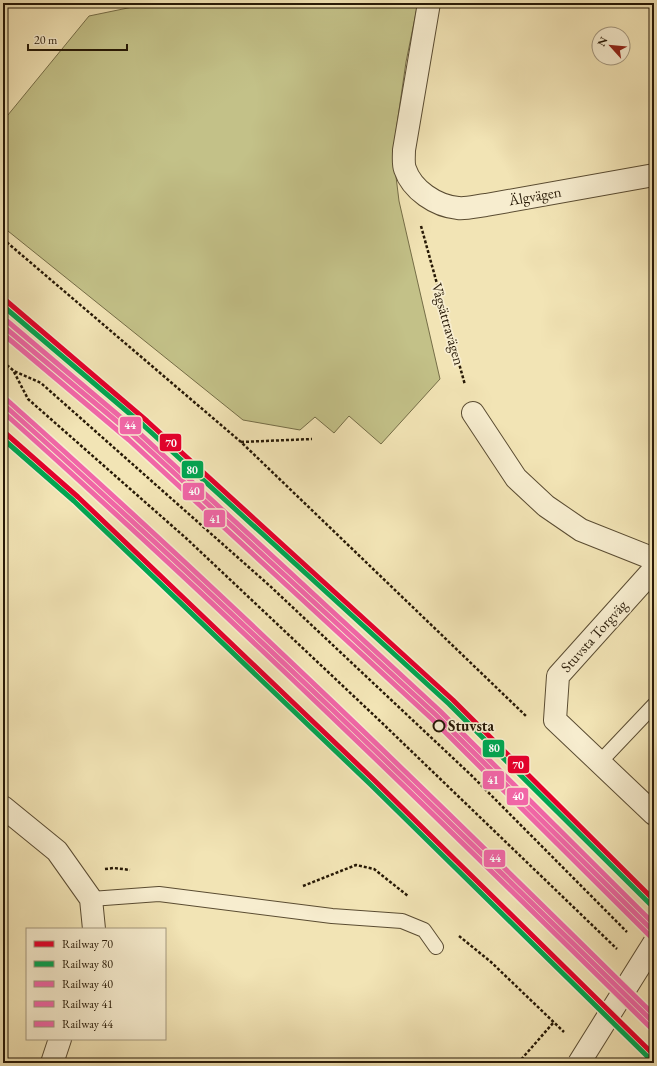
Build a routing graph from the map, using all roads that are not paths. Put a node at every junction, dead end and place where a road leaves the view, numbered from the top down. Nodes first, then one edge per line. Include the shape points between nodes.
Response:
1 (429, 3) edge
2 (654, 175) edge
3 (473, 413) road end
4 (654, 559) edge
5 (654, 569) edge
6 (654, 705) edge
7 (599, 763) junction
8 (3, 807) edge
9 (654, 814) edge
10 (92, 899) junction
11 (94, 928) edge
12 (654, 944) edge
13 (436, 948) dead end
14 (60, 1040) edge
15 (52, 1063) edge
16 (579, 1063) edge

1 - 2 street, Älgvägen via 404,150 404,168 418,191 437,202 458,209
3 - 4 street via 516,478 546,506 581,530
5 - 7 street, Stuvsta Torgväg via 558,676 555,720
6 - 7 lane
7 - 9 street, Stuvsta Torgväg
8 - 10 street via 57,851
10 - 11 street
10 - 13 lane via 159,894 332,916 402,921 424,930
12 - 16 street, bridge
14 - 15 street

